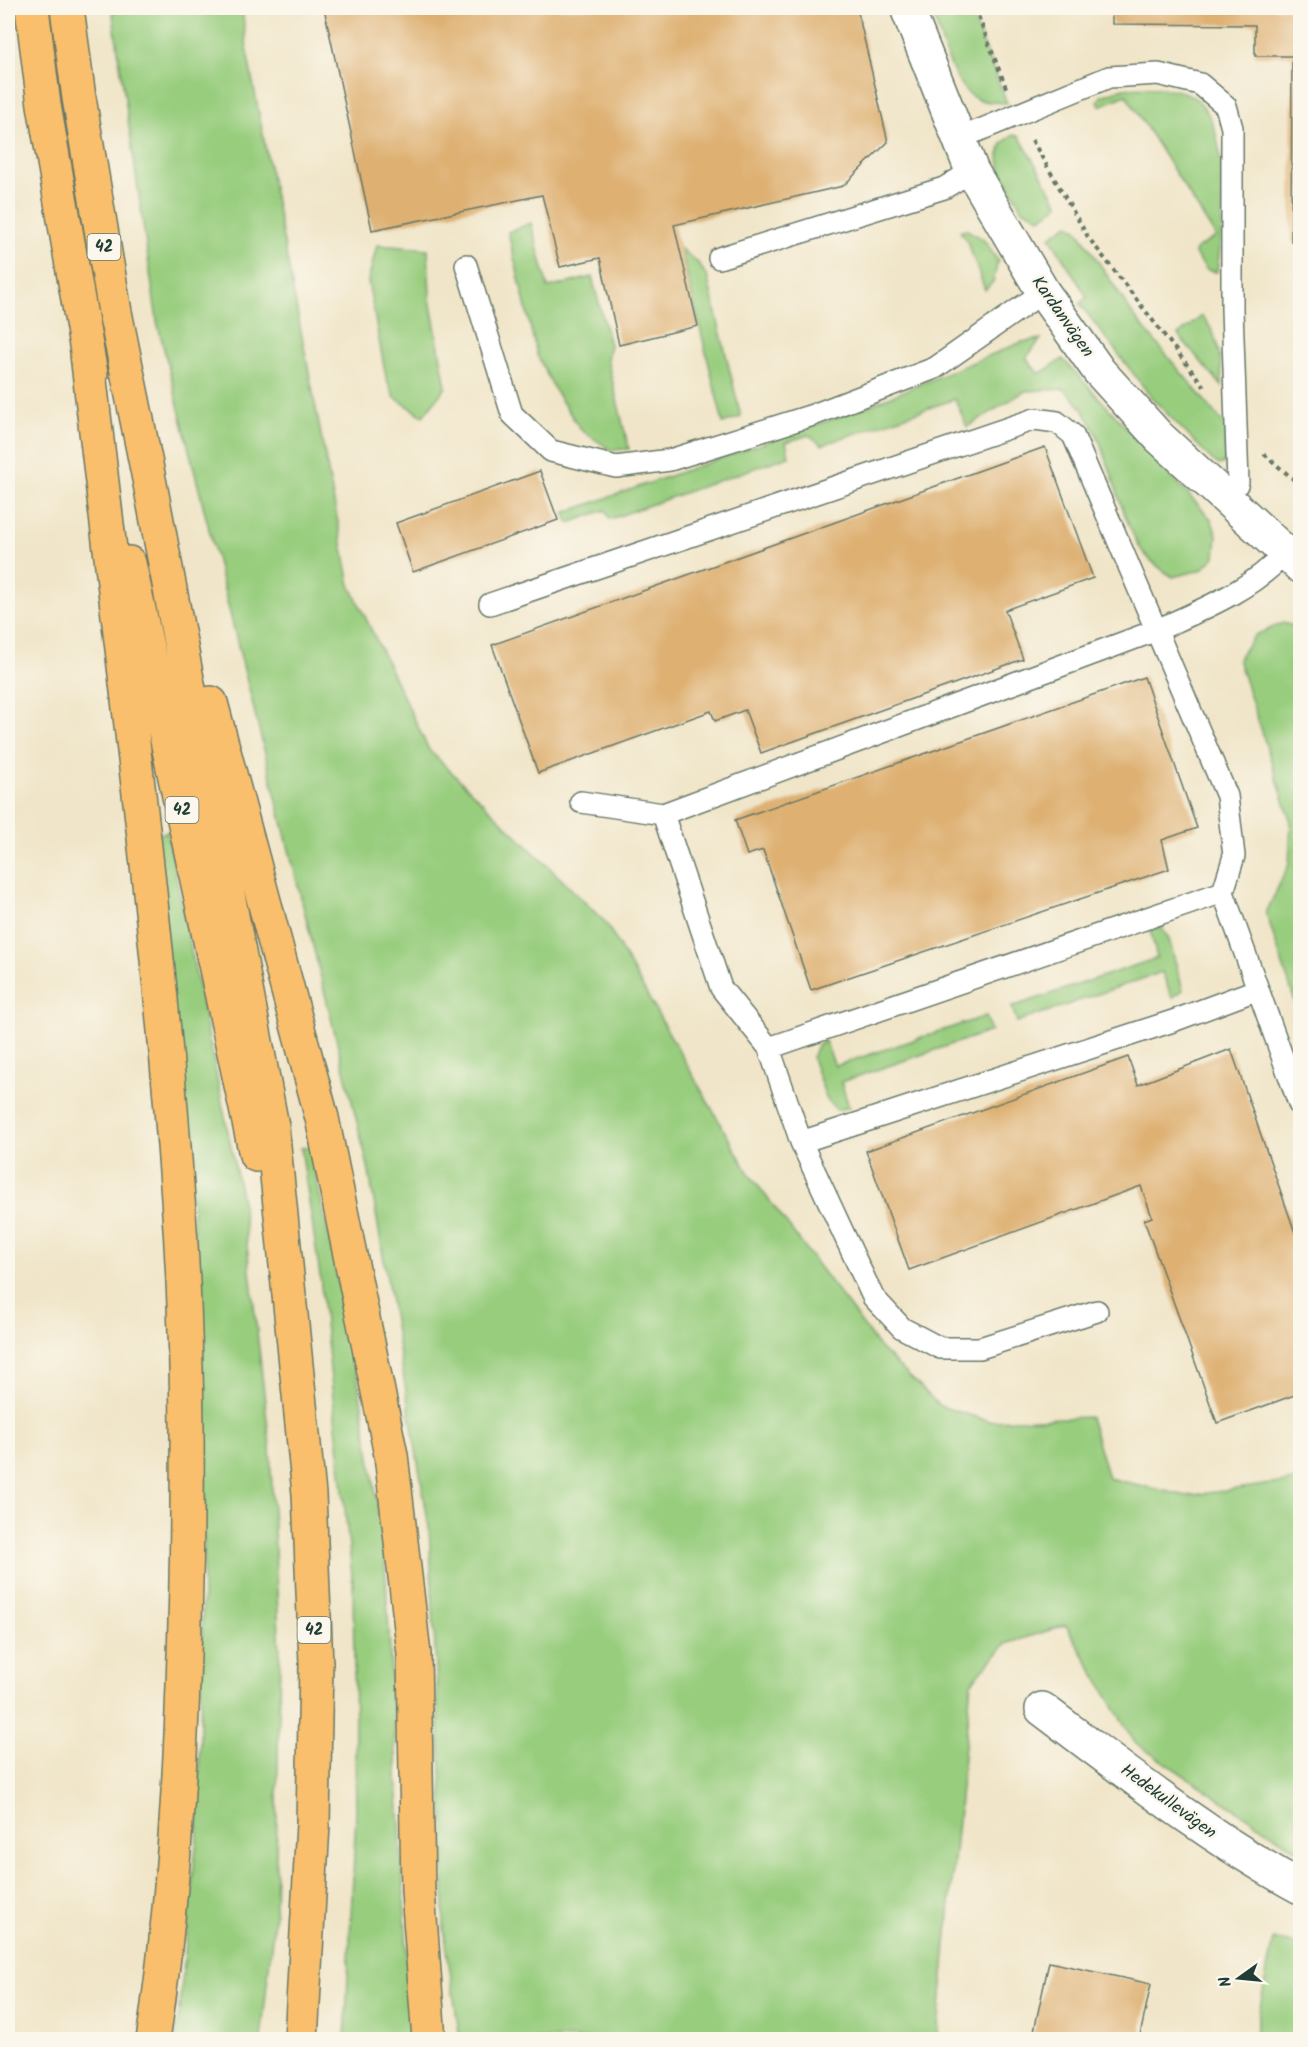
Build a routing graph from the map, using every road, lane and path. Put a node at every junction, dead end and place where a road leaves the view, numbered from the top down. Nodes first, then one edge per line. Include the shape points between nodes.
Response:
1 (32, 8) edge
2 (68, 8) edge
3 (907, 8) edge
4 (975, 8) edge
5 (1017, 116) junction
6 (958, 139) junction
7 (972, 171) junction
8 (719, 258) dead end
9 (466, 265) dead end
10 (1043, 292) junction
11 (87, 354) junction
12 (1237, 431) junction
13 (150, 484) junction
14 (1300, 484) edge
15 (1226, 501) junction
16 (1293, 560) edge
17 (490, 604) dead end
18 (1157, 630) junction
19 (581, 802) dead end
20 (663, 814) junction
21 (1223, 892) junction
22 (1256, 990) junction
23 (769, 1048) junction
24 (1300, 1106) edge
25 (801, 1142) junction
26 (284, 1264) junction
27 (1097, 1311) dead end
28 (1042, 1709) dead end
29 (1300, 1887) edge
30 (153, 2040) edge
31 (301, 2040) edge
32 (429, 2040) edge

1 - 11 main road, 42 via 46,116
2 - 13 main road, 42 via 115,312
3 - 6 street, Kardanvägen
4 - 5 path
5 - 6 lane
5 - 12 path via 1088,237
5 - 12 lane via 1109,77 1158,74 1200,84 1226,106 1232,128
6 - 7 street, Kardanvägen
7 - 8 lane via 944,189
7 - 10 street, Kardanvägen
9 - 10 lane via 512,414 551,451 616,467 670,460 813,415 935,368
10 - 15 street, Kardanvägen via 1100,371 1159,437
11 - 26 main road, 42 via 250,1131
11 - 30 main road via 165,1038 185,1359 187,1583 180,1761
12 - 14 path
12 - 15 lane via 1238,483
13 - 26 main road, 42 via 272,1126
13 - 32 main road via 322,1118 391,1455 414,1654 418,1892
15 - 16 street, Kardanvägen
16 - 18 lane
17 - 18 lane via 1035,419 1057,422 1073,435
18 - 20 lane
18 - 21 lane via 1227,796 1234,856
19 - 20 lane
20 - 23 lane via 721,988
21 - 22 lane
21 - 23 lane
22 - 24 lane
22 - 25 lane via 1173,1021
23 - 25 lane
25 - 27 lane via 873,1297 902,1328 940,1348 980,1348
26 - 31 main road, 42 via 309,1494 316,1664 313,1824
28 - 29 street, Hedekullevägen via 1182,1814 1246,1858

